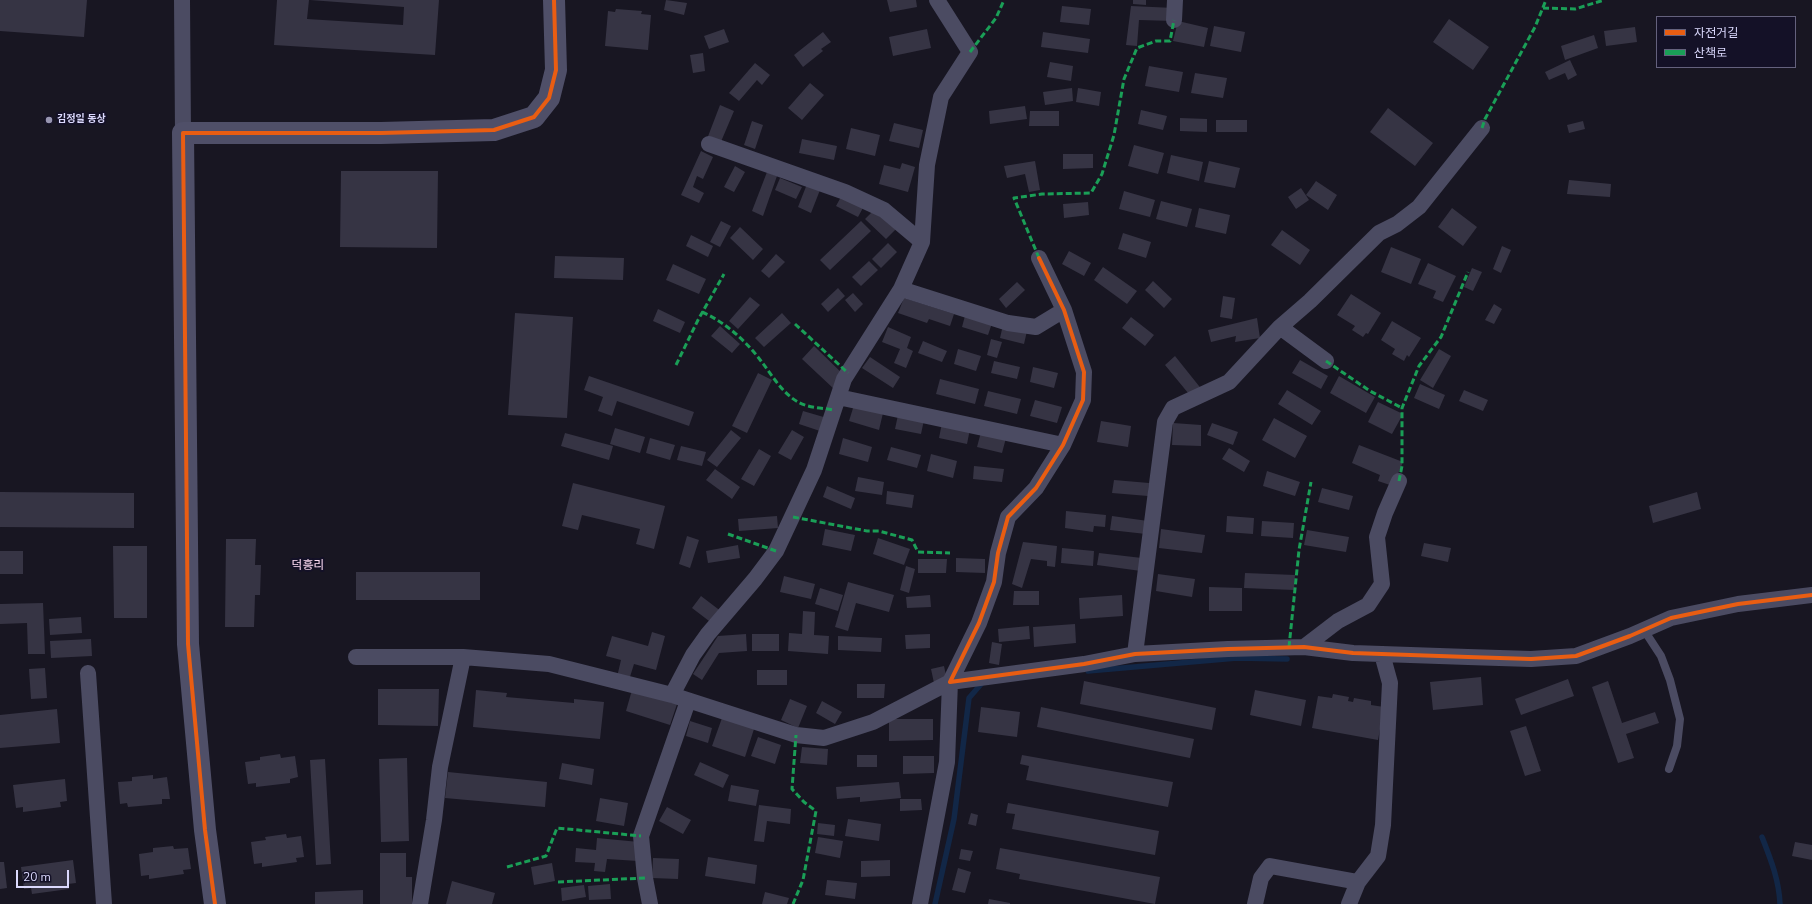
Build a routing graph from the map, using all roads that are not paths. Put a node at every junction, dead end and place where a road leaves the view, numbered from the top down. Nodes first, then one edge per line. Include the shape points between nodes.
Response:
1 (182, 0) edge
2 (554, 0) edge
3 (937, 0) edge
4 (1175, 0) edge
5 (1174, 20) dead end
6 (1482, 128) dead end
7 (183, 133) junction
8 (709, 144) dead end
9 (922, 242) junction
10 (1039, 258) dead end
11 (901, 289) junction
12 (1064, 310) junction
13 (1280, 326) junction
14 (1326, 361) dead end
15 (838, 397) junction
16 (1063, 445) junction
17 (1399, 481) dead end
18 (1812, 596) edge
19 (1644, 630) junction
20 (1304, 647) junction
21 (1135, 654) junction
22 (1382, 654) junction
23 (356, 657) dead end
24 (463, 657) junction
25 (88, 673) dead end
26 (950, 682) junction
27 (672, 695) junction
28 (688, 701) junction
29 (1669, 769) dead end
30 (1358, 882) junction
31 (104, 904) edge
32 (215, 904) edge
33 (420, 904) edge
34 (650, 904) edge
35 (920, 904) edge
36 (1255, 904) edge
37 (1349, 904) edge

1 - 7 street
2 - 7 street via 556,70 549,98 534,117 494,130
3 - 9 street via 970,52 941,97 927,165
4 - 5 street
6 - 13 street via 1419,207 1397,224 1379,233 1310,301
7 - 32 street via 188,644 205,830
8 - 9 street via 845,192 884,210
9 - 11 street
10 - 12 street
11 - 12 street via 1008,323 1036,326
11 - 15 street via 844,379
12 - 16 street via 1084,372 1083,400
13 - 14 street
13 - 21 street via 1229,382 1173,408 1165,422
15 - 16 street
15 - 27 street via 814,470 776,551 708,634 693,655
16 - 26 street via 1036,488 1008,517 998,553 994,582 979,623
17 - 20 street via 1377,537 1382,584 1368,605 1338,621
18 - 19 street via 1738,604 1672,618
19 - 22 street via 1576,656 1531,659
19 - 29 lane via 1661,656 1680,719
20 - 21 street
20 - 22 street
21 - 26 street via 1084,664
22 - 30 street via 1390,683 1383,825 1378,856
23 - 24 street
24 - 27 street via 549,664
24 - 33 street via 440,767
25 - 31 street
26 - 28 street via 873,722 824,738 796,735
26 - 35 street via 947,762
27 - 28 street
28 - 34 street via 641,836
30 - 36 street via 1270,866 1261,878
30 - 37 street

